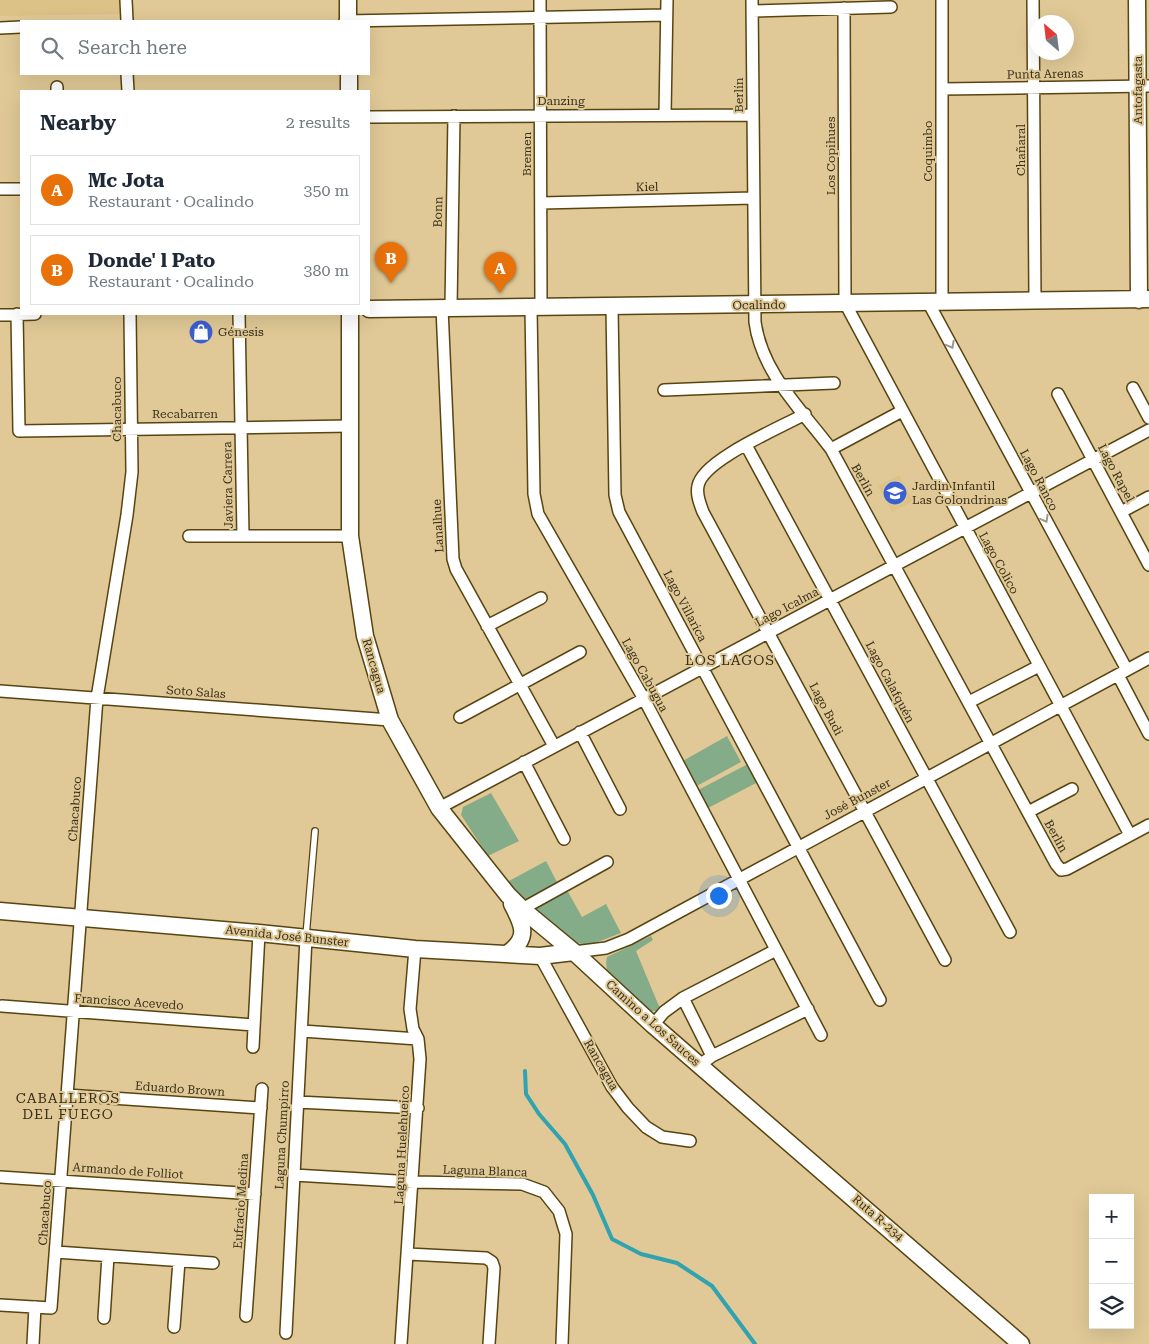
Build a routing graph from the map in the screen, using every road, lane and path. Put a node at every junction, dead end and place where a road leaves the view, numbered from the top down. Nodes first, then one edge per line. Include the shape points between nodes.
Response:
1 (126, 0) edge
2 (348, 0) edge
3 (540, 0) edge
4 (667, 0) edge
5 (942, 0) edge
6 (1033, 0) edge
7 (1137, 0) edge
8 (752, 5) edge
9 (891, 7) dead end
10 (844, 8) junction
11 (666, 15) junction
12 (540, 18) junction
13 (127, 20) edge
14 (347, 20) edge
15 (370, 21) edge
16 (20, 27) edge
17 (0, 28) edge
18 (127, 75) edge
19 (348, 75) edge
20 (1143, 86) edge
21 (1034, 88) junction
22 (942, 89) junction
23 (128, 90) edge
24 (349, 90) edge
25 (665, 114) junction
26 (540, 115) junction
27 (753, 115) junction
28 (454, 116) junction
29 (370, 117) edge
30 (0, 189) edge
31 (20, 189) edge
32 (754, 198) junction
33 (541, 203) junction
34 (1144, 300) edge
35 (1035, 301) junction
36 (935, 302) junction
37 (845, 303) junction
38 (755, 305) junction
39 (612, 307) junction
40 (446, 308) junction
41 (536, 308) junction
42 (370, 309) edge
43 (20, 314) edge
44 (0, 315) edge
45 (23, 315) edge
46 (130, 315) edge
47 (239, 315) edge
48 (350, 315) edge
49 (834, 383) dead end
50 (779, 385) junction
51 (1133, 388) dead end
52 (664, 390) dead end
53 (1058, 394) dead end
54 (902, 411) junction
55 (805, 414) junction
56 (1149, 418) edge
57 (351, 426) junction
58 (130, 428) junction
59 (240, 428) junction
60 (1149, 430) edge
61 (746, 445) junction
62 (831, 449) junction
63 (1093, 460) junction
64 (1031, 493) junction
65 (1149, 497) edge
66 (1121, 512) junction
67 (965, 528) junction
68 (189, 536) dead end
69 (243, 536) junction
70 (350, 536) junction
71 (895, 565) junction
72 (1149, 565) edge
73 (541, 598) dead end
74 (830, 600) junction
75 (487, 626) junction
76 (768, 632) junction
77 (580, 652) dead end
78 (1149, 658) edge
79 (1039, 666) junction
80 (703, 667) junction
81 (1122, 672) junction
82 (520, 686) junction
83 (0, 691) edge
84 (97, 698) junction
85 (644, 699) junction
86 (969, 702) junction
87 (1060, 706) junction
88 (460, 717) dead end
89 (390, 720) junction
90 (580, 732) junction
91 (1149, 734) edge
92 (991, 743) junction
93 (554, 746) junction
94 (524, 762) junction
95 (926, 778) junction
96 (1072, 789) dead end
97 (439, 808) junction
98 (620, 809) dead end
99 (865, 811) junction
100 (1028, 812) junction
101 (1149, 825) edge
102 (315, 831) dead end
103 (1130, 835) junction
104 (564, 839) dead end
105 (798, 847) junction
106 (607, 862) dead end
107 (739, 879) junction
108 (508, 896) junction
109 (522, 909) junction
110 (0, 911) edge
111 (81, 918) junction
112 (1010, 932) dead end
113 (259, 933) junction
114 (306, 938) junction
115 (415, 949) junction
116 (776, 950) junction
117 (574, 952) junction
118 (507, 954) junction
119 (540, 956) junction
120 (946, 960) dead end
121 (683, 998) junction
122 (880, 1000) dead end
123 (2, 1006) dead end
124 (808, 1009) junction
125 (74, 1012) junction
126 (254, 1025) junction
127 (653, 1025) junction
128 (302, 1031) junction
129 (821, 1035) dead end
130 (418, 1039) junction
131 (253, 1047) dead end
132 (712, 1058) junction
133 (262, 1089) dead end
134 (734, 1093) joint
135 (67, 1095) junction
136 (298, 1102) junction
137 (261, 1108) junction
138 (418, 1108) junction
139 (690, 1141) dead end
140 (294, 1175) junction
141 (0, 1177) edge
142 (61, 1180) junction
143 (414, 1182) junction
144 (255, 1194) junction
145 (56, 1252) junction
146 (408, 1254) junction
147 (108, 1256) junction
148 (179, 1260) junction
149 (213, 1263) dead end
150 (0, 1304) edge
151 (35, 1307) junction
152 (246, 1316) dead end
153 (104, 1318) dead end
154 (174, 1327) dead end
155 (286, 1333) dead end
156 (33, 1344) edge
157 (401, 1344) edge
158 (489, 1344) edge
159 (562, 1344) edge
160 (1022, 1344) edge

1 - 13 street
2 - 14 main road
3 - 12 street, Bremen
4 - 11 street
5 - 22 street, Coquimbo
6 - 21 street, Chañaral
7 - 20 main road, Antofagasta
8 - 10 street
8 - 27 street, Berlín
9 - 10 street
10 - 37 street, Los Copihues
11 - 12 street
11 - 25 street
12 - 15 street
12 - 26 street, Bremen
16 - 17 street
18 - 23 street
19 - 24 main road
20 - 21 street, Punta Arenas
20 - 34 main road, Antofagasta
21 - 22 street, Punta Arenas
21 - 35 street, Chañaral
22 - 36 street, Coquimbo
25 - 26 street, Danzing
25 - 27 street, Danzing
26 - 28 street, Danzing
26 - 33 street, Bremen
27 - 32 street, Berlín
28 - 29 street, Danzing
28 - 40 street, Bonn
30 - 31 street
32 - 33 street, Kiel
32 - 38 street, Berlín
33 - 41 street, Bremen
34 - 35 main road, Ocalindo
35 - 36 main road, Ocalindo
36 - 37 main road, Ocalindo
36 -> 64 street, Lago Ranco
37 - 38 main road, Ocalindo
37 - 54 street, Lago Colico
38 - 39 main road, Ocalindo
38 - 50 street, Berlín via 758,340
39 - 41 main road, Ocalindo
39 - 80 street, Lago Villarica via 616,503
40 - 41 main road, Ocalindo
40 - 42 main road, Ocalindo
40 - 75 street, Lanalhue via 454,559 456,569
41 - 85 street, Lago Cabugua via 534,494 538,514
43 - 44 street
45 - 58 street, Recabarren via 19,431
46 - 58 street, Chacabuco
47 - 59 street, Javiera Carrera
48 - 57 main road, Rancagua
49 - 50 street
50 - 52 street
50 - 55 street, Berlín
51 - 56 street
53 - 63 street, Lago Rapel
54 - 62 street
54 - 67 street, Lago Colico
55 - 61 street
55 - 62 street, Berlín
57 - 59 street, Recabarren
57 - 70 main road, Rancagua
58 - 59 street, Recabarren
58 - 84 street, Chacabuco via 132,472 127,515
59 - 69 street, Javiera Carrera
60 - 63 street, Lago Icalma
61 - 74 street, Lago Calafquén
61 - 76 street, Lago Budi via 706,470 698,485 698,495 703,512
62 - 71 street, Berlín
63 - 64 street, Lago Icalma
63 - 66 street, Lago Rapel
64 - 67 street, Lago Icalma
64 -> 81 street, Lago Ranco
65 - 66 street
66 - 72 street, Lago Rapel
67 - 71 street, Lago Icalma
67 - 79 street, Lago Colico
68 - 69 street
69 - 70 street
70 - 89 main road, Rancagua via 365,636
71 - 74 street, Lago Icalma
71 - 86 street, Berlín
73 - 75 street
74 - 76 street, Lago Icalma
74 - 95 street, Lago Calafquén
75 - 82 street, Lanalhue
76 - 80 street, Lago Icalma
76 - 99 street, Lago Budi
77 - 82 street
78 - 81 street, José Bunster
79 - 86 street
79 - 87 street, Lago Colico
80 - 85 street, Lago Icalma
80 - 105 street, Lago Villarica
81 - 87 street, José Bunster
81 - 91 street, Lago Ranco
82 - 88 street
82 - 93 street, Lanalhue
83 - 84 street, Soto Salas
84 - 89 street, Soto Salas
84 - 111 street, Chacabuco
85 - 90 street, Lago Icalma
85 - 107 street, Lago Cabugua
86 - 92 street, Berlín
87 - 92 street, José Bunster
87 - 103 street, Lago Colico
89 - 97 main road, Rancagua
90 - 93 street, Lago Icalma
90 - 98 street
92 - 95 street, José Bunster
92 - 100 street, Berlín
93 - 94 street, Lago Icalma
94 - 97 street, Lago Icalma
94 - 104 street
95 - 99 street, José Bunster
95 - 112 street, Lago Calafquén
96 - 100 street
97 - 108 main road, Rancagua
99 - 105 street, José Bunster
99 - 120 street, Lago Budi
100 - 103 street, Berlín via 1061,870
101 - 103 street
102 - 114 lane
105 - 107 street, José Bunster
105 - 122 street, Lago Villarica
106 - 109 street
107 - 116 street, Lago Cabugua
107 - 117 street, José Bunster via 618,944
108 - 109 main road, Rancagua
108 - 118 main road via 519,918 522,936 517,947
109 - 117 main road, Rancagua
110 - 111 main road, Avenida José Bunster
111 - 113 main road, Avenida José Bunster
111 - 125 street, Chacabuco
113 - 114 main road, Avenida José Bunster
113 - 126 street
114 - 115 main road, Avenida José Bunster
114 - 128 street, Laguna Chumpirro
115 - 118 main road, Avenida José Bunster
115 - 130 street, Laguna Huelehueico via 410,1009
116 - 121 street
116 - 124 street, Lago Cabugua
117 - 119 main road, Avenida José Bunster
117 - 127 main road, Camino a Los Sauces
118 - 119 main road, Avenida José Bunster
119 - 139 street, Rancagua via 612,1087 628,1108 646,1127 662,1137
121 - 127 street
121 - 132 street
123 - 125 street, Francisco Acevedo
124 - 129 street, Lago Cabugua
124 - 132 street
125 - 126 street, Francisco Acevedo
125 - 135 street, Chacabuco
126 - 131 street
127 - 132 main road, Camino a Los Sauces
128 - 130 street
128 - 136 street, Laguna Chumpirro
130 - 138 street, Laguna Huelehueico
132 - 134 main road, Camino a Los Sauces
133 - 137 street, Eufracio Medina
134 - 160 main road, Ruta R-234
135 - 137 street, Eduardo Brown
135 - 142 street, Chacabuco
136 - 138 street
136 - 140 street, Laguna Chumpirro
137 - 144 street, Eufracio Medina
138 - 143 street, Laguna Huelehueico
140 - 143 street, Laguna Blanca
140 - 155 street, Laguna Chumpirro
141 - 142 street, Armando de Folliot
142 - 144 street, Armando de Folliot
142 - 145 street, Chacabuco
143 - 146 street, Laguna Huelehueico
143 - 159 street, Laguna Blanca via 522,1184 538,1188 550,1198 562,1218 567,1242
144 - 152 street, Eufracio Medina
145 - 147 street
145 - 151 street, Chacabuco via 50,1308
146 - 157 street, Laguna Huelehueico
146 - 158 street via 486,1258 492,1262
147 - 148 street
147 - 153 street
148 - 149 street
148 - 154 street
150 - 151 street
151 - 156 street

